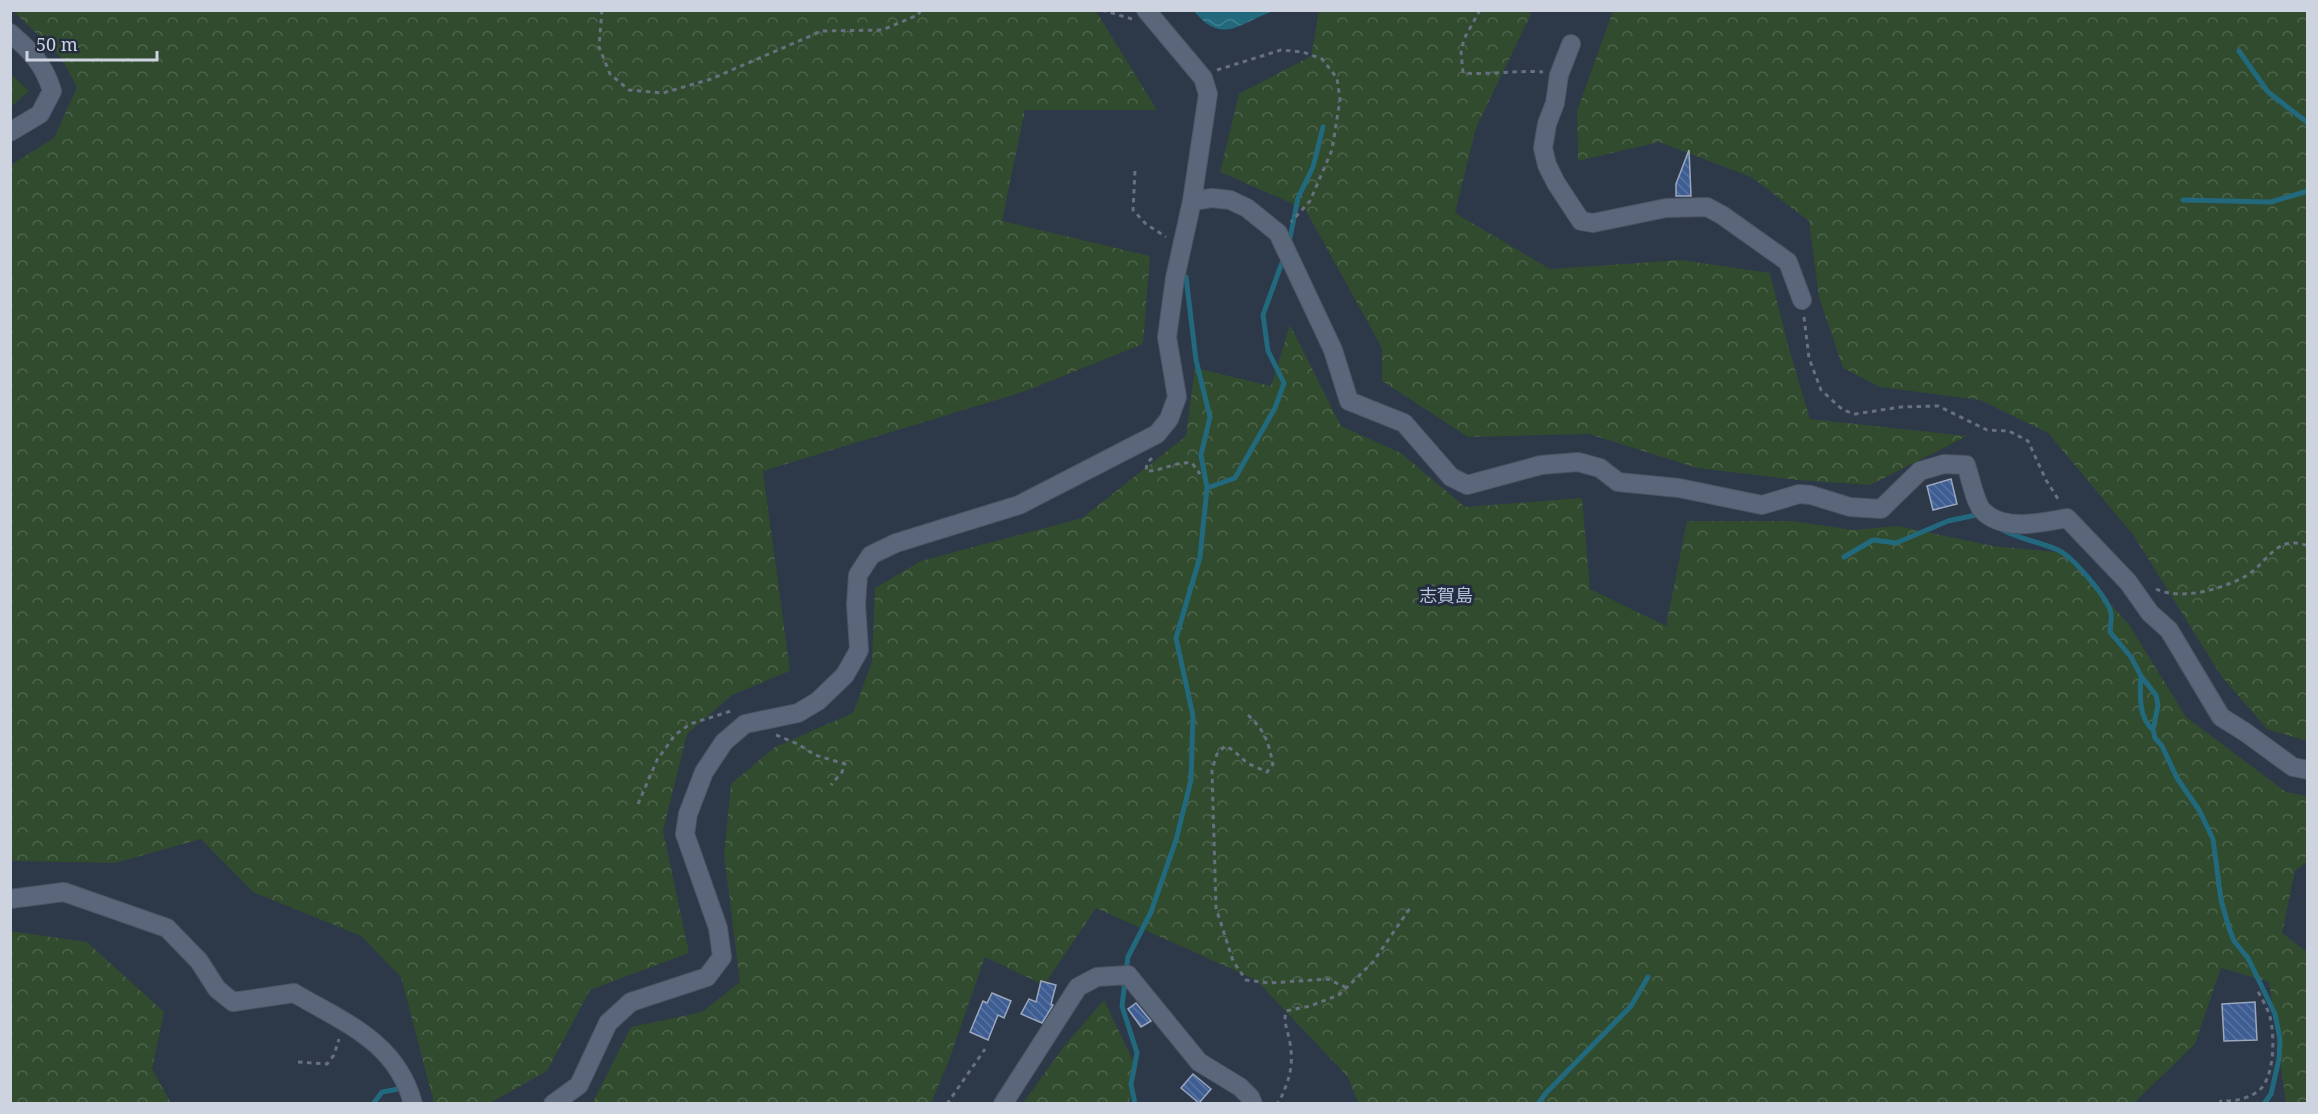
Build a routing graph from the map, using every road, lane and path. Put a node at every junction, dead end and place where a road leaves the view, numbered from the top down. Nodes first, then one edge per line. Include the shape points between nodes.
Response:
1 (602, 10) edge
2 (921, 10) edge
3 (1146, 10) edge
4 (1480, 10) edge
5 (10, 33) edge
6 (1571, 44) dead end
7 (1197, 71) junction
8 (1560, 73) junction
9 (10, 132) edge
10 (1135, 171) dead end
11 (1192, 201) junction
12 (1278, 233) junction
13 (1182, 247) junction
14 (1802, 300) joint
15 (1155, 455) dead end
16 (1200, 474) dead end
17 (2067, 518) junction
18 (2307, 546) edge
19 (2193, 592) dead end
20 (1248, 715) dead end
21 (753, 723) junction
22 (2307, 770) edge
23 (831, 785) dead end
24 (638, 804) dead end
25 (10, 899) edge
26 (1410, 908) dead end
27 (1347, 988) junction
28 (2256, 988) dead end
29 (345, 1023) junction
30 (985, 1048) dead end
31 (298, 1062) dead end
32 (413, 1104) edge
33 (553, 1104) edge
34 (947, 1104) edge
35 (1003, 1104) edge
36 (1252, 1104) edge
37 (1275, 1104) edge
38 (2219, 1104) edge

1 - 2 path via 599,47 610,74 629,90 663,93 711,79 822,32 882,30 918,15
3 - 7 street
4 - 8 path via 1464,39 1463,73
5 - 9 street via 46,72 52,91 40,114
6 - 8 street
7 - 11 street via 1208,94
7 - 12 path via 1223,70 1281,50 1302,52 1322,60 1337,78 1340,100 1332,150 1310,201
8 - 14 street via 1543,148 1556,183 1581,221 1593,223 1666,208 1707,207 1788,262
10 - 13 path via 1133,210 1146,224
11 - 12 street via 1230,200 1247,208
11 - 13 street
12 - 17 street via 1333,350 1349,401 1404,423 1451,477 1467,485 1541,465 1578,462 1600,468 1618,482 1679,488 1762,505 1799,494 1850,507 1881,509 1920,471 1944,464 1966,465 1980,508 1996,521 2042,523
13 - 21 street via 1167,337 1177,397 1157,434 1019,505 896,543 872,555 858,575 859,650 845,675 818,701 798,713
14 - 17 path via 1809,358 1821,390 1843,410 1855,414 1938,406 1987,430 2009,431 2028,441
15 - 16 path via 1147,463 1146,471 1183,462 1192,463
17 - 22 street via 2169,630 2221,717 2293,766
18 - 19 path via 2283,543 2248,575 2223,586
20 - 27 path via 1262,728 1273,764 1267,772 1225,746 1216,754 1212,770 1216,908 1233,961 1246,980 1269,983 1328,979
21 - 23 path via 816,755 845,764
21 - 24 path via 732,711 690,724 664,749
21 - 33 street via 745,724 724,742 704,772 685,834 718,928 722,957 707,977 631,1002 608,1023 579,1085
25 - 29 street via 64,892 140,917 167,928 233,1002 294,993
26 - 27 path via 1373,962
27 - 37 path via 1310,1006 1286,1011 1283,1020 1290,1043 1290,1078
28 - 38 path via 2270,1017 2273,1036 2267,1076 2259,1092
29 - 31 path via 334,1056 327,1064
29 - 32 street via 395,1062 408,1084
30 - 34 path
35 - 36 street via 1078,987 1097,977 1128,975 1199,1062 1240,1087

